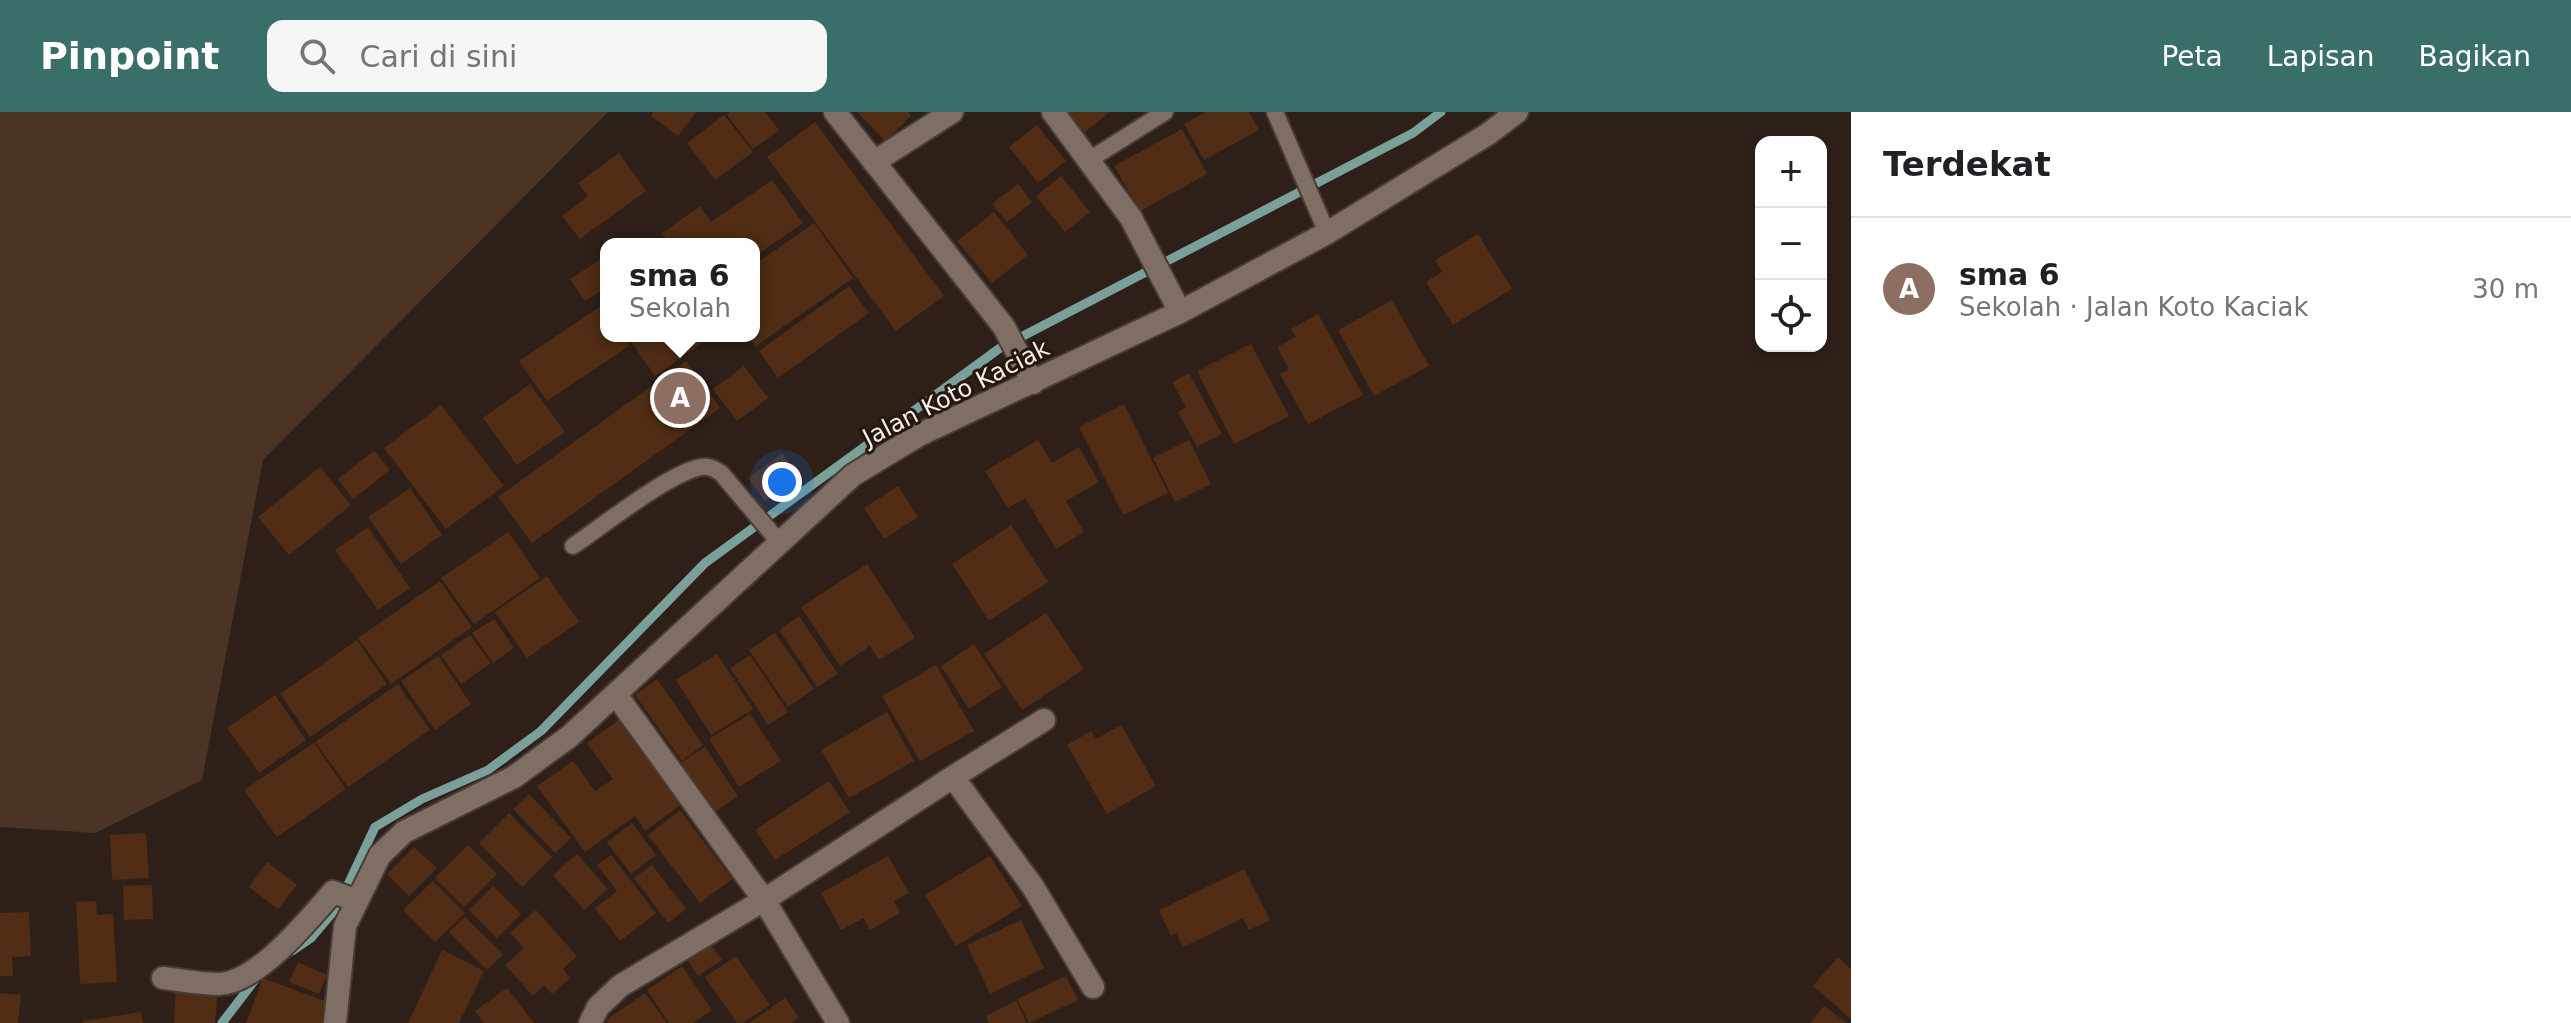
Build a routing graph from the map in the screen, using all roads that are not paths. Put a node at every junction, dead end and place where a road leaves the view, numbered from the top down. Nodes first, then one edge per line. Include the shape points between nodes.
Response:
1 (835, 112) edge
2 (952, 112) edge
3 (1053, 112) edge
4 (1165, 112) edge
5 (1275, 112) edge
6 (1517, 112) edge
7 (1089, 160) junction
8 (874, 162) junction
9 (1327, 233) junction
10 (1176, 304) junction
11 (1033, 383) junction
12 (768, 528) junction
13 (573, 546) dead end
14 (617, 696) junction
15 (1044, 720) dead end
16 (953, 777) junction
17 (347, 896) junction
18 (764, 900) junction
19 (163, 978) dead end
20 (1093, 987) dead end
21 (335, 1023) edge
22 (590, 1023) edge
23 (838, 1023) edge

1 - 8 street
2 - 8 street
3 - 7 street
4 - 7 lane
5 - 9 lane
6 - 9 street, Jalan Koto Kaciak
7 - 10 street via 1131,218
8 - 11 street via 1004,327
9 - 10 street, Jalan Koto Kaciak
10 - 11 street, Jalan Koto Kaciak
11 - 12 street, Jalan Koto Kaciak via 919,435
12 - 13 lane via 721,473 696,468
12 - 14 street, Jalan Koto Kaciak
14 - 17 street, Jalan Koto Kaciak via 514,777 404,832
14 - 18 street
15 - 16 street
16 - 18 street
16 - 20 street via 1033,887
17 - 19 street via 333,892 312,920 234,981
17 - 21 street, Jalan Koto Kaciak
18 - 22 street via 620,986
18 - 23 street

